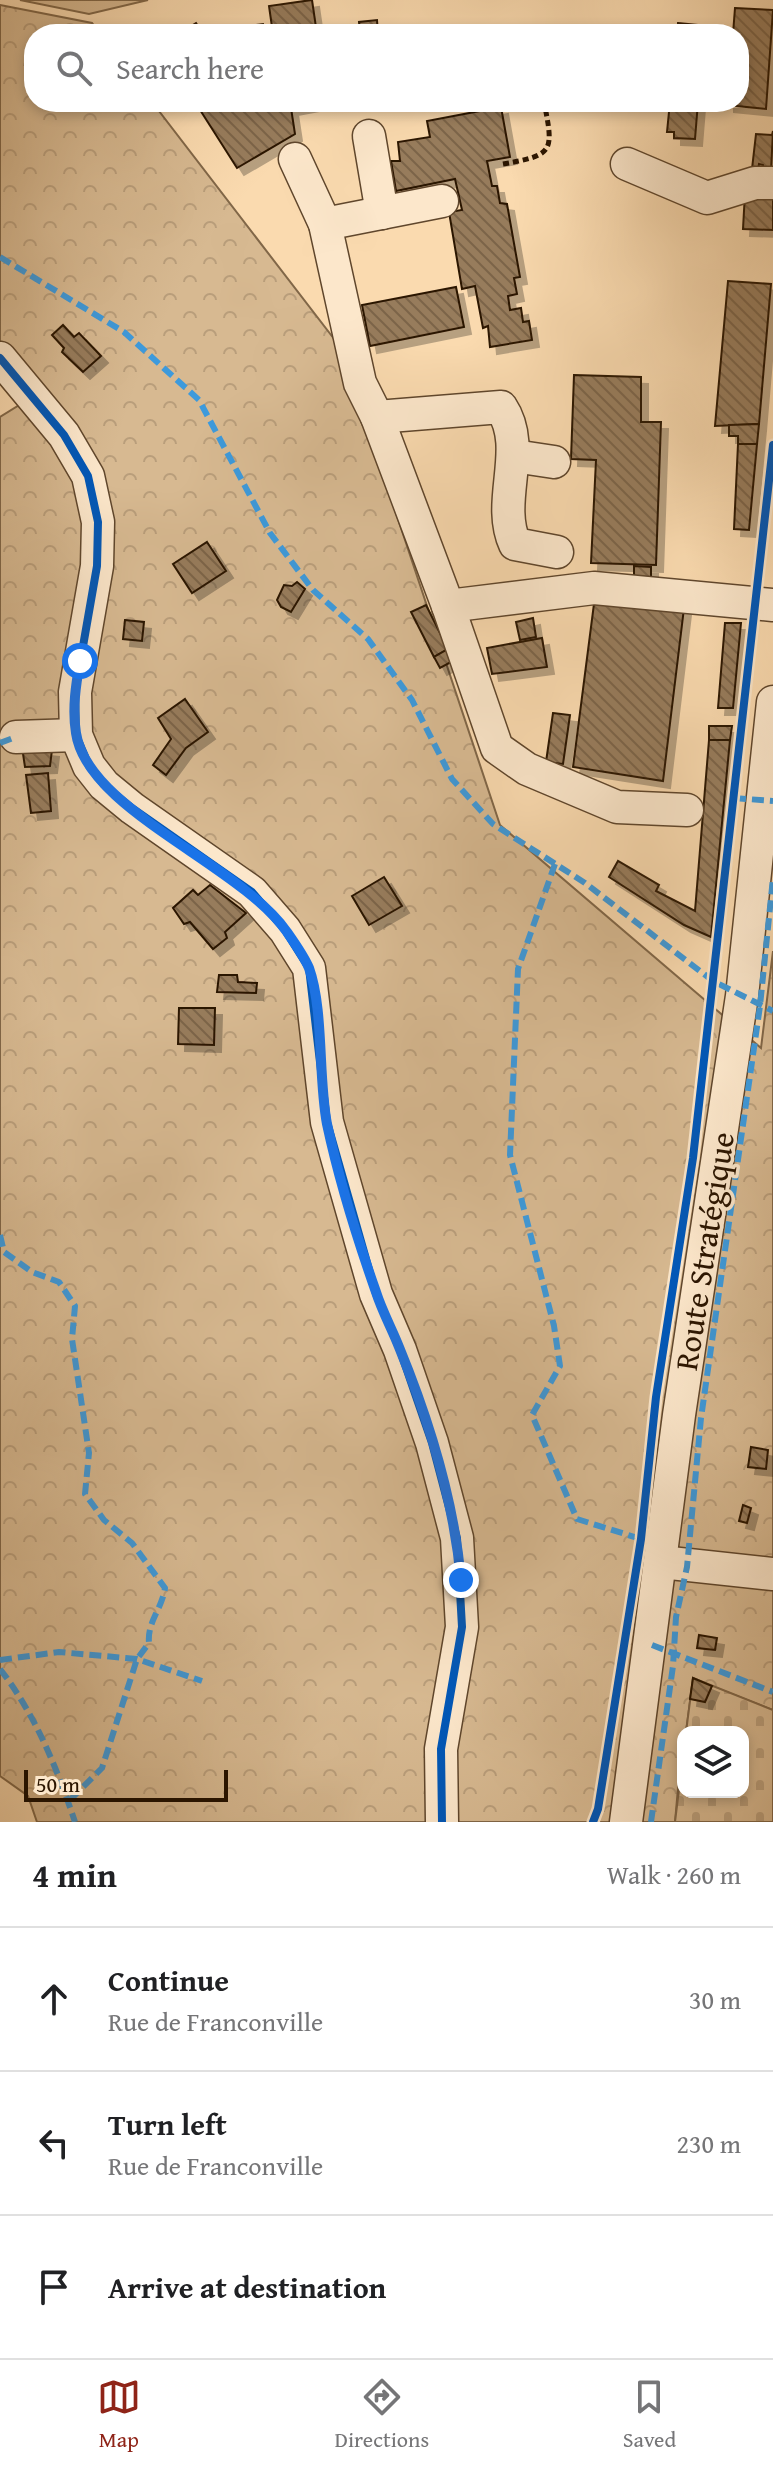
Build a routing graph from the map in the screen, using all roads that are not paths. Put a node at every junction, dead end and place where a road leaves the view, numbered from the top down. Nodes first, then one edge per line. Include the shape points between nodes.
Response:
1 (369, 136) dead end
2 (295, 159) dead end
3 (627, 164) dead end
4 (773, 183) edge
5 (442, 201) dead end
6 (382, 213) junction
7 (325, 224) junction
8 (0, 358) edge
9 (377, 417) junction
10 (514, 456) junction
11 (554, 462) dead end
12 (557, 552) dead end
13 (773, 605) edge
14 (448, 606) junction
15 (773, 702) edge
16 (76, 735) junction
17 (16, 737) dead end
18 (687, 810) dead end
19 (661, 1562) junction
20 (773, 1574) edge
21 (626, 1814) edge
22 (444, 1818) edge

1 - 6 street
2 - 7 street
3 - 4 street via 707,198
5 - 6 street
6 - 7 street
7 - 9 street via 360,383
8 - 16 street via 64,435 88,476 98,522 97,566 75,692
9 - 10 street via 501,407
9 - 14 street
10 - 11 street
10 - 12 street via 507,504 515,544
13 - 14 street via 594,588
14 - 18 street via 497,748 527,769 617,807
15 - 19 street, Route Stratégique via 742,996
16 - 17 street
16 - 22 street via 104,785 252,892 309,968 327,1122 376,1294 432,1443 457,1538 462,1627 441,1749
19 - 20 street
19 - 21 street, Route Stratégique

